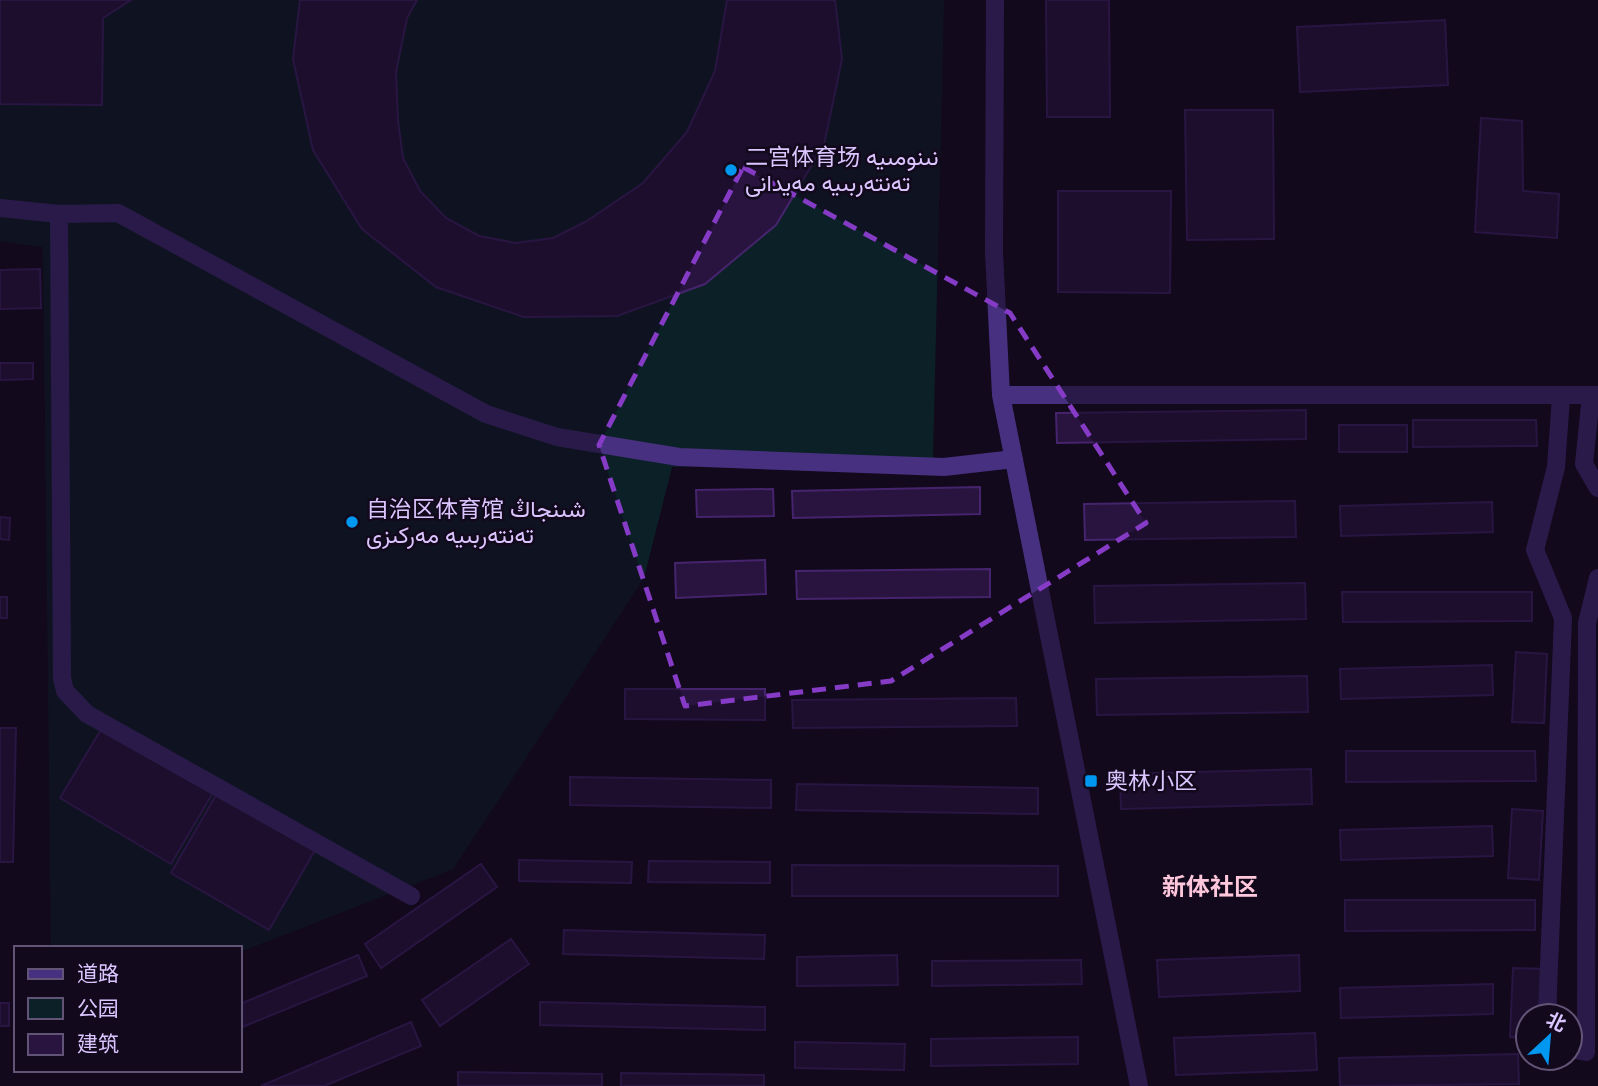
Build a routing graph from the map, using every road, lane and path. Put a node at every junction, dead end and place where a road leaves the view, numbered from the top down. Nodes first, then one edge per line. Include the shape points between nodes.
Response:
1 (995, 0) edge
2 (0, 208) edge
3 (59, 214) junction
4 (1001, 395) junction
5 (1595, 395) edge
6 (1561, 397) junction
7 (1014, 459) junction
8 (1598, 488) edge
9 (1598, 578) edge
10 (411, 896) dead end
11 (1548, 1002) edge
12 (1584, 1052) edge
13 (1139, 1086) edge

1 - 4 street via 994,252
2 - 3 street
3 - 7 street via 118,213 486,414 557,437 679,457 944,467
3 - 10 street via 65,691 87,714
4 - 6 street
4 - 7 street
5 - 6 street
5 - 8 street via 1584,464
6 - 11 street via 1556,467 1535,550 1563,618
7 - 13 street
9 - 12 street via 1587,623

